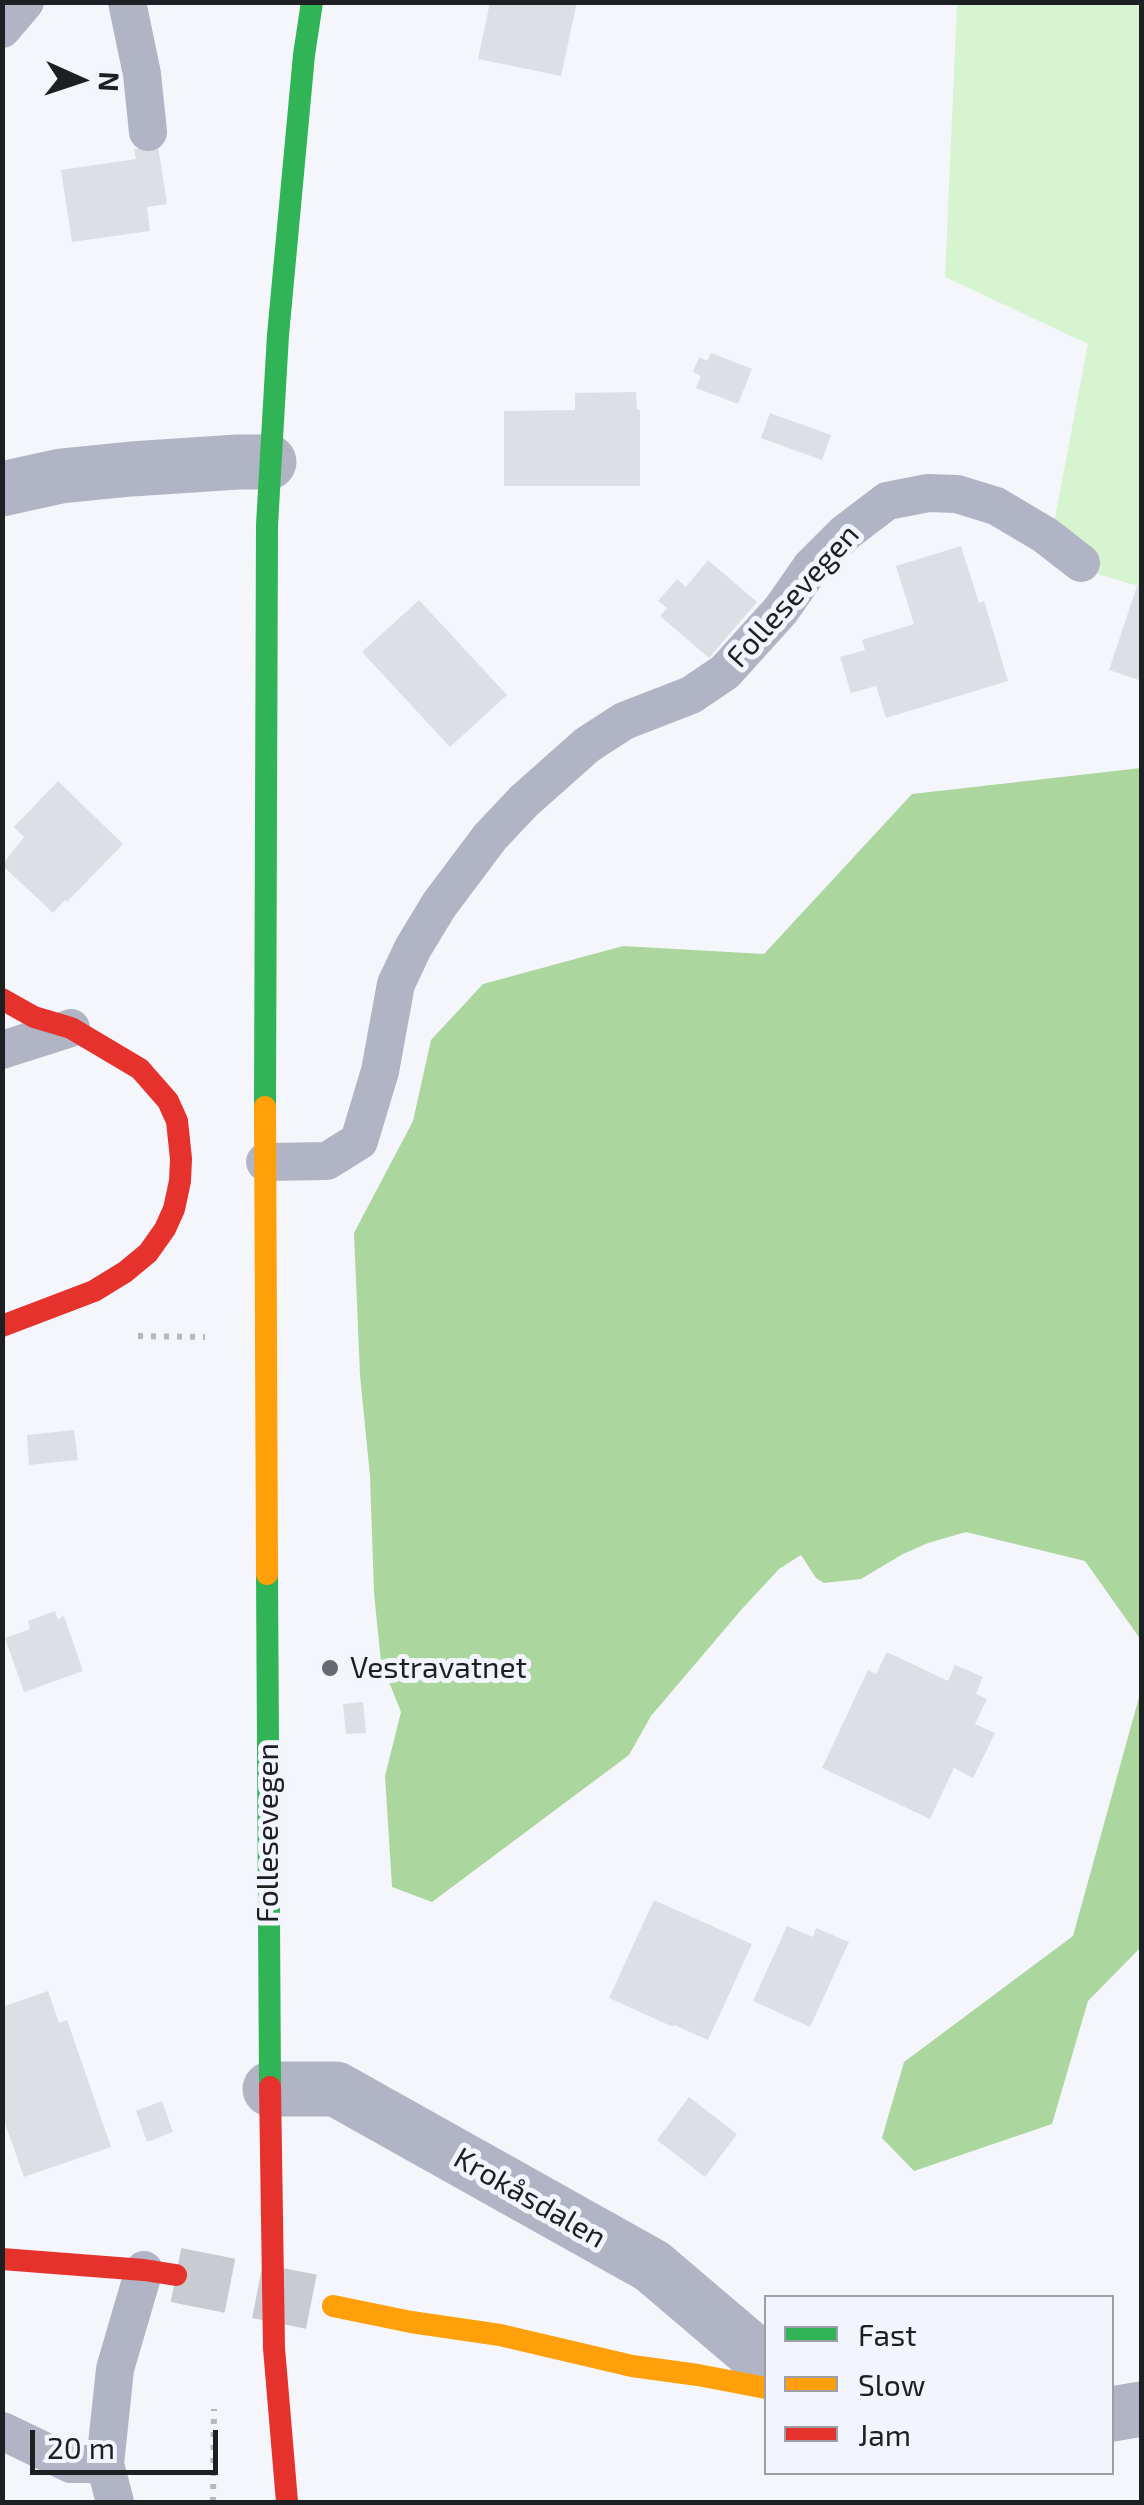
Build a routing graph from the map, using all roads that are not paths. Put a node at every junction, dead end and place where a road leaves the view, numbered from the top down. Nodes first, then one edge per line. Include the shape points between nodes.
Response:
1 (24, 2) edge
2 (127, 2) edge
3 (312, 2) edge
4 (2, 29) edge
5 (148, 132) dead end
6 (269, 462) junction
7 (2, 489) edge
8 (1081, 563) dead end
9 (2, 999) edge
10 (71, 1028) junction
11 (2, 1050) edge
12 (265, 1162) junction
13 (2, 1326) edge
14 (270, 2089) junction
15 (2, 2259) edge
16 (160, 2272) joint
17 (334, 2306) tunnel mouth
18 (764, 2361) edge
19 (764, 2388) edge
20 (1142, 2408) edge
21 (1114, 2414) edge
22 (2, 2431) edge
23 (104, 2464) junction
24 (114, 2502) edge
25 (287, 2502) edge

1 - 4 lane
2 - 5 lane
3 - 6 main road, Follesevegen
6 - 7 street via 131,469
6 - 12 main road, Follesevegen
8 - 12 lane, Follesevegen via 996,506 957,494 887,500 811,568 725,672 586,745 490,837 439,905 396,984 359,1141 326,1161
9 - 10 main road
10 - 11 lane
10 - 13 main road via 140,1069 168,1101 181,1159 174,1209 148,1253 125,1272
12 - 14 main road, Follesevegen
14 - 18 street, Krokåsdalen via 336,2088 652,2266
14 - 25 main road, Follesevegen via 274,2348
15 - 16 main road
16 - 23 lane via 115,2369
17 - 19 main road
20 - 21 street
22 - 23 lane via 71,2464
23 - 24 lane

